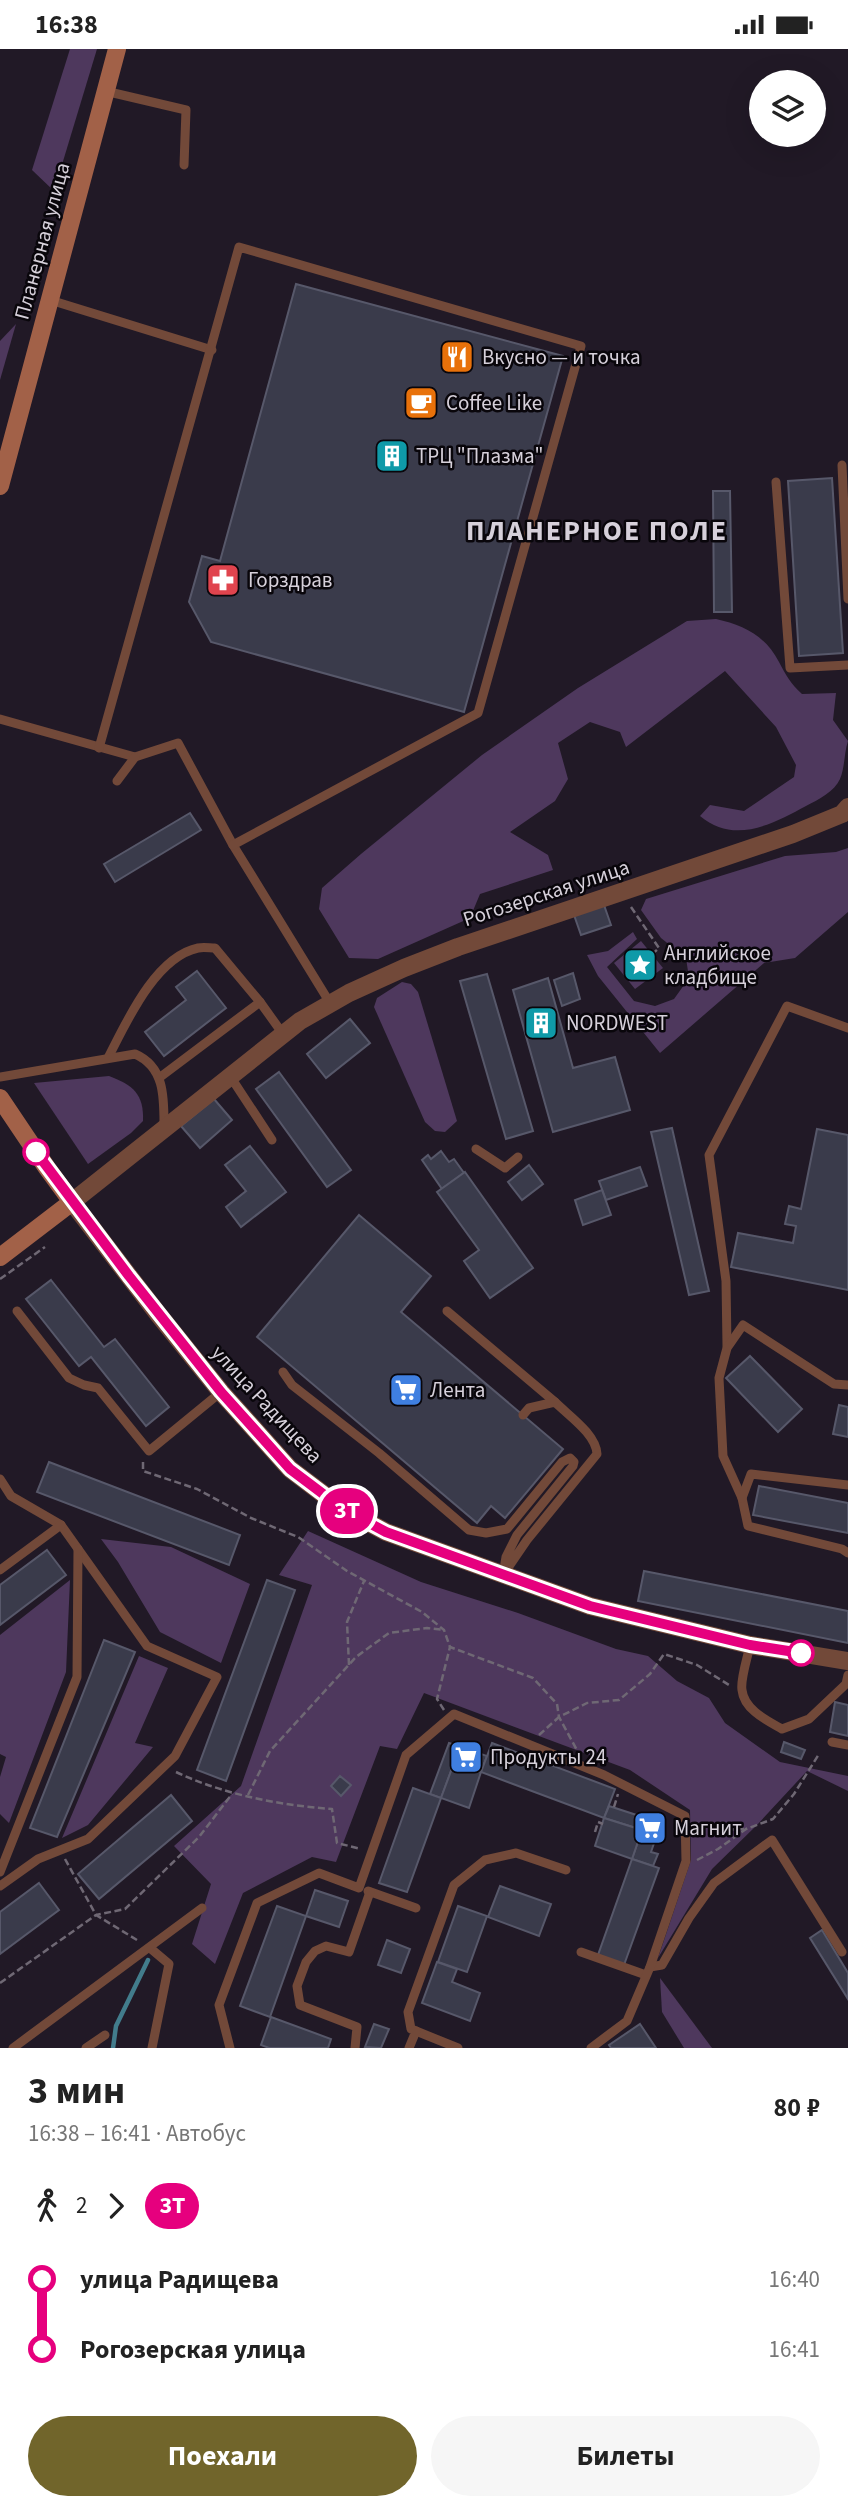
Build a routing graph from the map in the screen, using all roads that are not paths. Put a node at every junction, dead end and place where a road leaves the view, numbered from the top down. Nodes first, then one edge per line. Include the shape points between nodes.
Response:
1 (117, 49) edge
2 (105, 91) junction
3 (184, 165) dead end
4 (50, 300) junction
5 (212, 349) junction
6 (842, 465) dead end
7 (776, 482) dead end
8 (0, 485) edge
9 (848, 599) edge
10 (848, 664) edge
11 (0, 719) edge
12 (99, 748) junction
13 (135, 757) junction
14 (117, 781) dead end
15 (846, 811) edge
16 (233, 845) junction
17 (260, 1002) junction
18 (330, 1003) junction
19 (848, 1028) edge
20 (283, 1034) junction
21 (108, 1058) junction
22 (230, 1076) junction
23 (0, 1077) edge
24 (159, 1078) junction
25 (0, 1098) edge
26 (164, 1128) junction
27 (272, 1140) dead end
28 (476, 1149) dead end
29 (518, 1157) dead end
30 (72, 1202) junction
31 (0, 1257) edge
32 (17, 1311) dead end
33 (447, 1311) dead end
34 (727, 1348) junction
35 (284, 1372) dead end
36 (848, 1385) edge
37 (221, 1392) junction
38 (555, 1402) junction
39 (523, 1415) dead end
40 (0, 1479) edge
41 (848, 1485) edge
42 (742, 1498) junction
43 (61, 1525) junction
44 (78, 1548) junction
45 (848, 1553) edge
46 (510, 1558) junction
47 (0, 1570) edge
48 (504, 1575) junction
49 (750, 1645) junction
50 (848, 1661) edge
51 (848, 1675) edge
52 (832, 1742) dead end
53 (848, 1745) edge
54 (566, 1870) dead end
55 (0, 1872) edge
56 (0, 1887) edge
57 (359, 1888) junction
58 (370, 1892) junction
59 (202, 1907) dead end
60 (416, 1908) dead end
61 (149, 1948) junction
62 (581, 1952) dead end
63 (842, 1952) dead end
64 (648, 1971) junction
65 (416, 2031) junction
66 (105, 2035) dead end
67 (13, 2048) edge
68 (86, 2048) edge
69 (152, 2048) edge
70 (230, 2048) edge
71 (355, 2048) edge
72 (409, 2048) edge
73 (458, 2048) edge
74 (591, 2048) edge

1 - 2 main road, Планерная улица
2 - 3 lane via 186,110
2 - 4 main road, Планерная улица
4 - 5 lane
4 - 8 main road, Планерная улица
5 - 12 lane
5 - 16 lane via 239,247 581,347 478,713
6 - 9 lane
7 - 10 lane via 790,668
11 - 12 lane
12 - 13 lane
13 - 14 lane
13 - 16 lane via 178,743
15 - 18 street, Рогозерская улица via 793,834 458,947
16 - 18 lane
17 - 20 lane
17 - 21 lane via 215,948 198,948 155,977
17 - 24 lane
18 - 20 street, Рогозерская улица
19 - 34 lane via 787,1006 709,1155 726,1281
20 - 22 street, Рогозерская улица
21 - 23 lane
21 - 24 lane via 135,1054 153,1066
22 - 26 street, Рогозерская улица
22 - 27 lane
24 - 26 lane
25 - 30 main road
26 - 30 street, Рогозерская улица
28 - 29 lane via 505,1168
30 - 31 main road
30 - 37 street, улица Радищева
32 - 37 lane via 69,1378 98,1388 149,1451
33 - 38 lane
34 - 36 lane via 743,1325 834,1384
34 - 42 lane via 719,1378 723,1456
35 - 46 lane via 292,1385 469,1530 506,1529 570,1458 573,1466 517,1535
37 - 48 street, улица Радищева via 290,1469 343,1509 386,1532
38 - 39 lane via 529,1408
38 - 46 lane via 592,1439 597,1454
40 - 43 lane via 11,1496
41 - 42 lane via 751,1474
42 - 45 lane via 748,1526
43 - 44 lane
43 - 47 lane
44 - 55 lane via 77,1677
44 - 56 lane via 147,1646 217,1677 175,1756 164,1767 89,1839 38,1859
46 - 48 lane
48 - 49 street, улица Радищева via 590,1606
49 - 50 street, улица Радищева
49 - 51 lane via 742,1691 761,1717 782,1729 809,1719 846,1684
52 - 53 lane
54 - 65 lane via 516,1853 485,1860 454,1885 408,2013 411,2029
57 - 58 lane
57 - 64 lane via 406,1755 454,1714 604,1775 685,1816 685,1866
57 - 70 lane via 319,1873 257,1903 219,2005
58 - 60 lane
58 - 71 lane via 349,1952 326,1946 316,1951 306,1962 297,1986 300,2005 357,2027
59 - 61 lane
61 - 67 lane
61 - 69 lane via 169,1964
62 - 64 lane
63 - 64 lane via 772,1840 714,1883 662,1965
64 - 74 lane via 627,2021
65 - 72 lane
65 - 73 lane
66 - 68 lane

